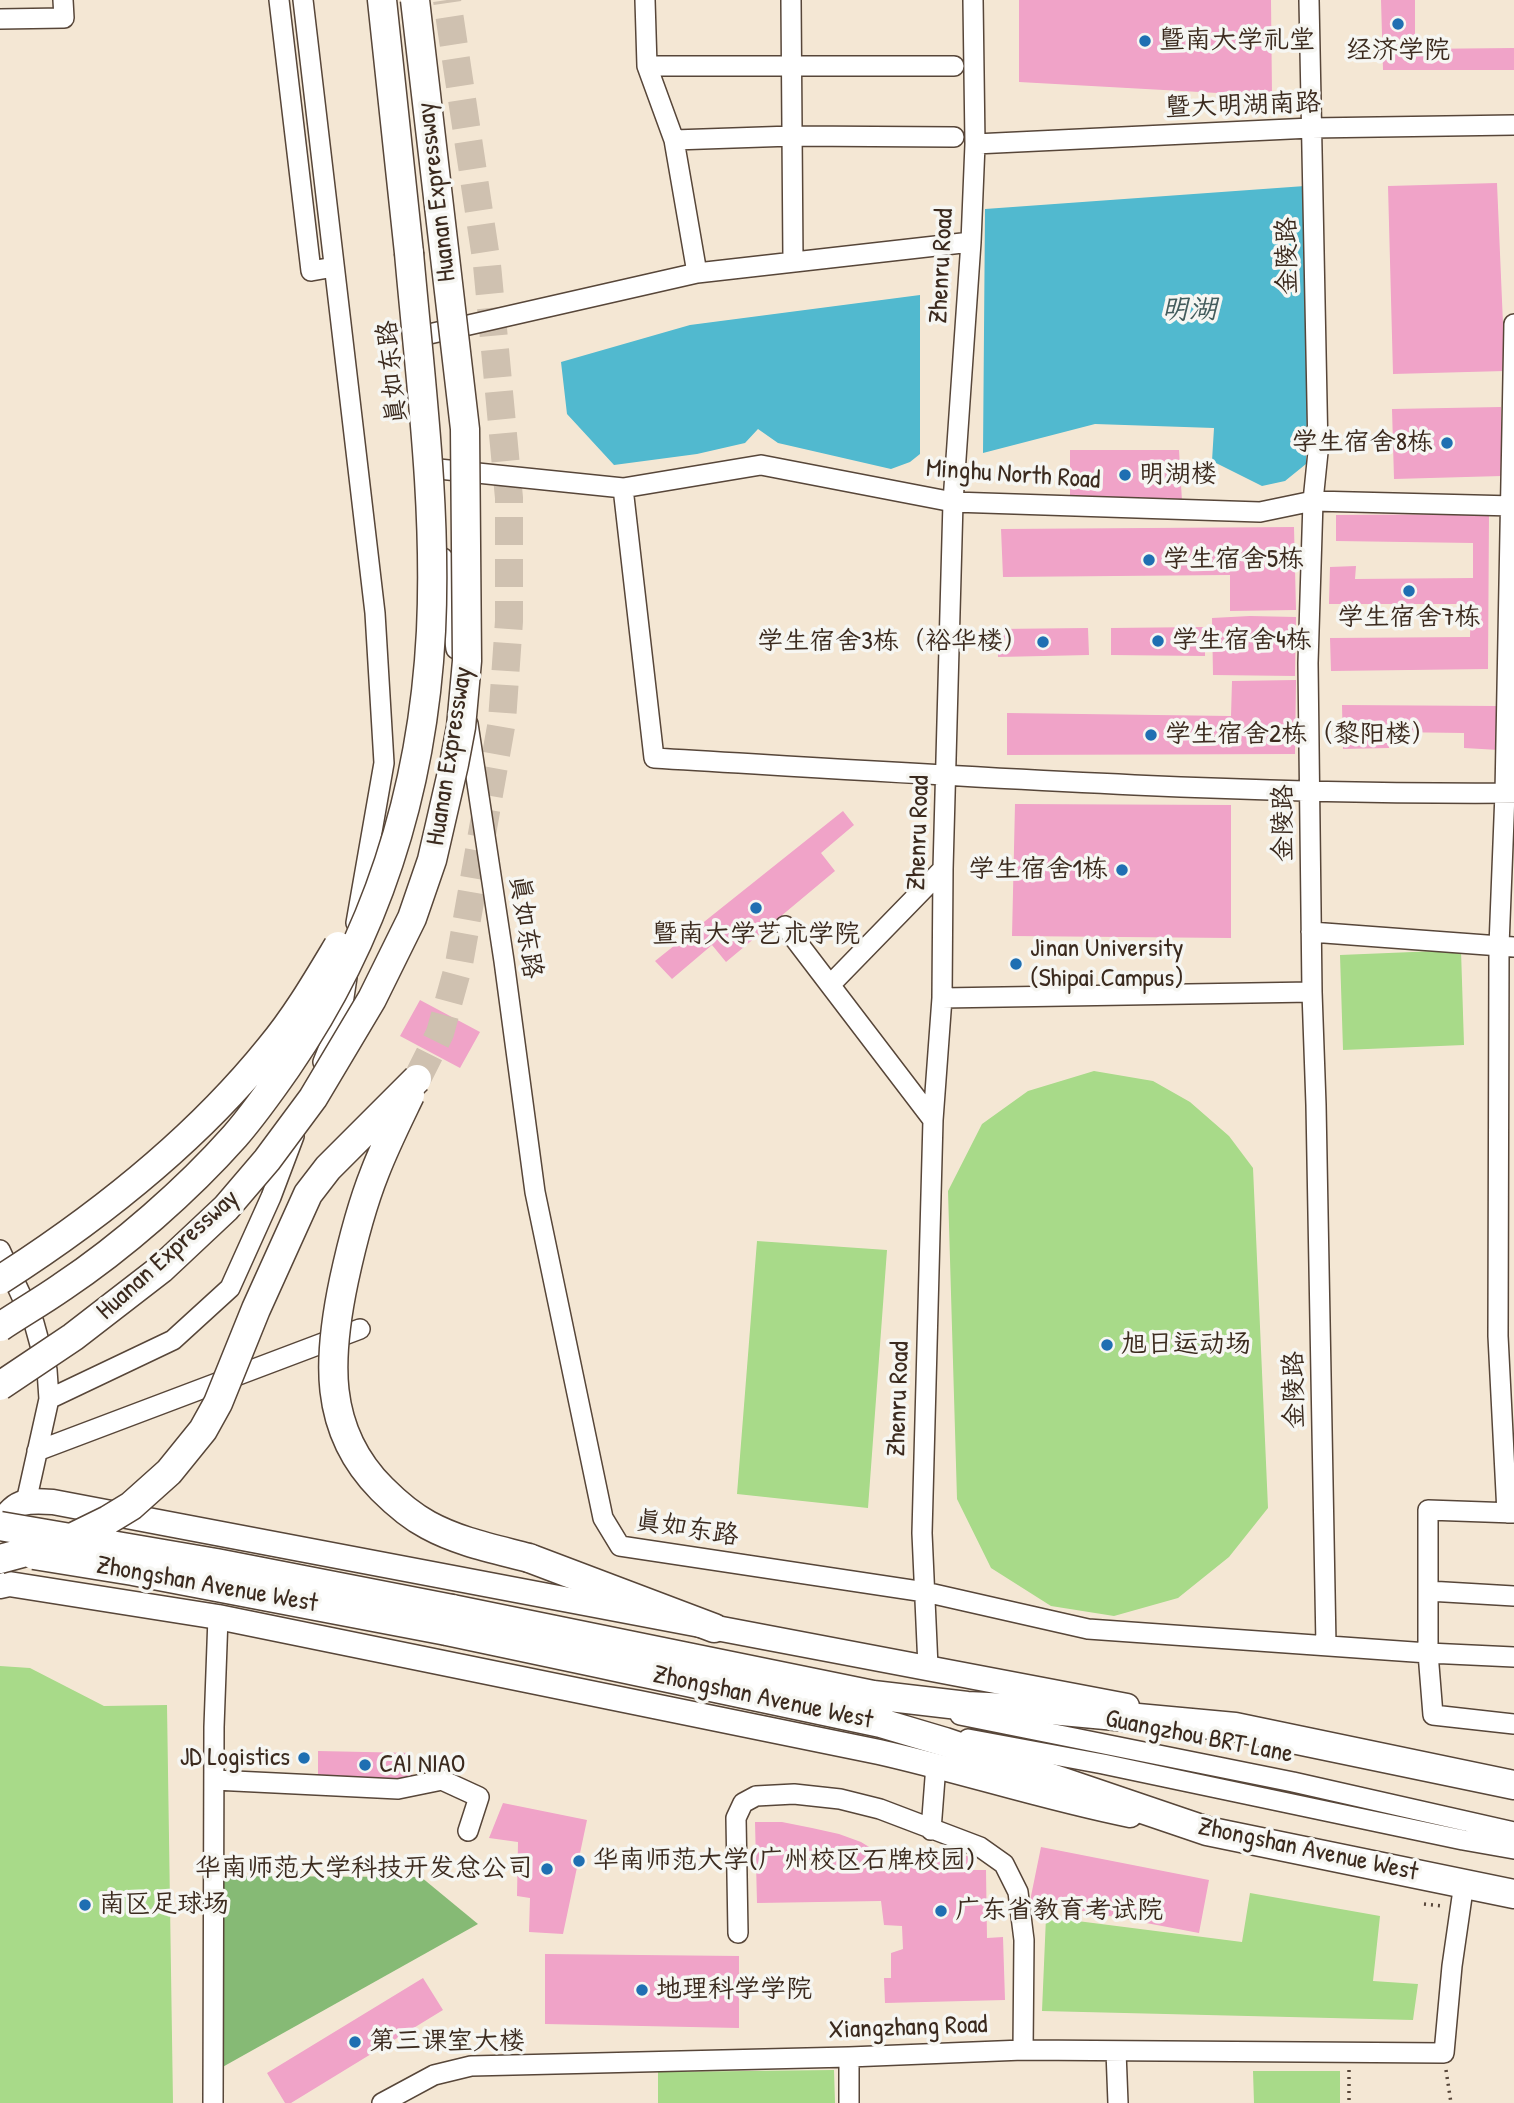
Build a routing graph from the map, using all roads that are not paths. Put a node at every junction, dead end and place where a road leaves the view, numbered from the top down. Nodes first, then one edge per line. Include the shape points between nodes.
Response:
1 (63, 0) edge
2 (279, 0) edge
3 (303, 0) edge
4 (381, 0) edge
5 (415, 0) edge
6 (645, 0) edge
7 (790, 0) edge
8 (973, 0) edge
9 (1309, 0) edge
10 (0, 19) edge
11 (647, 66) junction
12 (954, 66) dead end
13 (791, 67) junction
14 (1514, 125) edge
15 (1311, 128) junction
16 (792, 136) junction
17 (954, 137) dead end
18 (674, 140) junction
19 (975, 144) junction
20 (971, 242) junction
21 (793, 261) junction
22 (334, 267) junction
23 (697, 274) junction
24 (1514, 324) edge
25 (416, 337) junction
26 (429, 468) junction
27 (623, 488) junction
28 (1313, 501) junction
29 (953, 502) junction
30 (1512, 506) edge
31 (947, 775) junction
32 (1310, 791) junction
33 (1510, 793) edge
34 (392, 857) junction
35 (943, 869) junction
36 (785, 926) dead end
37 (1311, 932) junction
38 (1507, 946) edge
39 (831, 984) junction
40 (1312, 992) junction
41 (942, 998) junction
42 (933, 1120) junction
43 (0, 1250) edge
44 (0, 1280) edge
45 (34, 1323) junction
46 (0, 1326) edge
47 (360, 1329) dead end
48 (1506, 1336) edge
49 (0, 1386) edge
50 (49, 1399) junction
51 (1508, 1412) edge
52 (37, 1451) junction
53 (93, 1510) junction
54 (1510, 1513) edge
55 (7, 1516) edge
56 (0, 1549) edge
57 (2, 1575) edge
58 (1428, 1591) junction
59 (925, 1592) junction
60 (68, 1594) junction
61 (1514, 1596) edge
62 (218, 1617) junction
63 (449, 1620) junction
64 (714, 1628) junction
65 (1326, 1645) junction
66 (1428, 1653) junction
67 (1514, 1657) edge
68 (928, 1667) junction
69 (873, 1695) junction
70 (881, 1723) junction
71 (1514, 1724) edge
72 (1235, 1727) junction
73 (936, 1765) junction
74 (214, 1780) junction
75 (1514, 1785) edge
76 (931, 1830) junction
77 (468, 1831) dead end
78 (1207, 1831) junction
79 (1514, 1832) edge
80 (1514, 1849) edge
81 (1464, 1883) junction
82 (1514, 1894) edge
83 (738, 1933) dead end
84 (1023, 2050) junction
85 (1116, 2051) junction
86 (849, 2057) junction
87 (212, 2103) edge
88 (382, 2103) edge
89 (849, 2103) edge
90 (1118, 2103) edge

1 - 10 street via 64,18
2 - 22 street via 312,271
3 - 22 street
4 - 25 street, 真如东路
4 - 34 highway, Huanan Expressway, bridge via 417,348 432,556 425,710
5 - 49 highway, Huanan Expressway, bridge via 465,442 467,661 461,727 432,860 412,918 372,999 313,1097 267,1160 212,1222 161,1269 73,1338
6 - 11 street
7 - 13 street
8 - 19 street, Zhenru Road
9 - 15 street, 金陵路
11 - 13 street
11 - 18 street
12 - 13 street
13 - 16 street
14 - 15 street, 暨大明湖南路
15 - 19 street, 暨大明湖南路
15 - 28 street, 金陵路 via 1318,452
16 - 17 street
16 - 18 street
16 - 21 street
18 - 23 street
19 - 20 street, Zhenru Road
20 - 21 street
20 - 29 street, Zhenru Road
21 - 23 street
22 - 50 street via 375,613 384,763 341,1017 230,1288 173,1340
23 - 25 street
24 - 30 street
25 - 26 street, 真如东路
26 - 27 street, Minghu North Road
26 - 59 street, 真如东路 via 535,1192 603,1518 620,1546
27 - 29 street, Minghu North Road via 761,465
27 - 31 street via 654,758
28 - 29 street, Minghu North Road via 1260,512
28 - 30 street, Minghu North Road
28 - 32 street, 金陵路
29 - 31 street, Zhenru Road
30 - 33 street
31 - 32 street
31 - 35 street, Zhenru Road
32 - 33 street
32 - 37 street, 金陵路
33 - 38 street
34 - 44 highway, bridge via 294,1016 244,1079 137,1182
34 - 46 highway, Huanan Expressway, bridge via 333,994 271,1091 236,1135 176,1195 101,1259
35 - 39 street
35 - 41 street, Zhenru Road
36 - 39 street
37 - 38 street
37 - 40 street, 金陵路
38 - 48 street
39 - 42 street
40 - 41 street
40 - 65 street, 金陵路
41 - 42 street, Zhenru Road
42 - 59 street, Zhenru Road via 922,1533
43 - 45 street
45 - 46 street
45 - 50 street via 47,1370
47 - 52 street
48 - 51 street
50 - 52 street
51 - 54 street
52 - 55 street
53 - 55 main road via 52,1502
53 - 60 main road via 66,1524 55,1544 57,1572
53 - 64 main road
54 - 58 street via 1428,1510
55 - 63 highway, Zhongshan Avenue West, bridge
56 - 63 highway, Zhongshan Avenue West, bridge
57 - 60 main road
57 - 64 highway, bridge via 131,1506 169,1472 218,1403 308,1194 417,1079 375,1171 351,1251 333,1343 333,1387 342,1428 374,1481 426,1524
58 - 61 street
58 - 66 street
59 - 65 street via 1088,1629
59 - 68 street, Zhenru Road
60 - 62 main road
62 - 73 main road
62 - 74 street
63 - 69 highway, Zhongshan Avenue West
63 - 70 highway, Zhongshan Avenue West
64 - 68 main road
65 - 66 street
66 - 67 street
66 - 71 street via 1433,1715
68 - 72 main road
69 - 72 highway, Zhongshan Avenue West
69 - 79 street, Guangzhou BRT Lane
70 - 78 highway, Zhongshan Avenue West
70 - 80 street, Guangzhou BRT Lane
72 - 75 highway, Zhongshan Avenue West
73 - 76 street
73 - 78 main road via 1073,1803
74 - 77 street via 398,1789 442,1780 479,1797
74 - 87 street
76 - 83 street via 880,1809 840,1800 794,1794 756,1796 743,1803 736,1818
76 - 84 street via 980,1847 1004,1864 1018,1892 1024,1940
78 - 81 highway, Zhongshan Avenue West
81 - 82 highway, Zhongshan Avenue West
81 - 85 street, Xiangzhang Road via 1444,2053
84 - 85 street, Xiangzhang Road
84 - 86 street, Xiangzhang Road
85 - 90 street
86 - 88 street, Xiangzhang Road via 471,2066 434,2076
86 - 89 street

